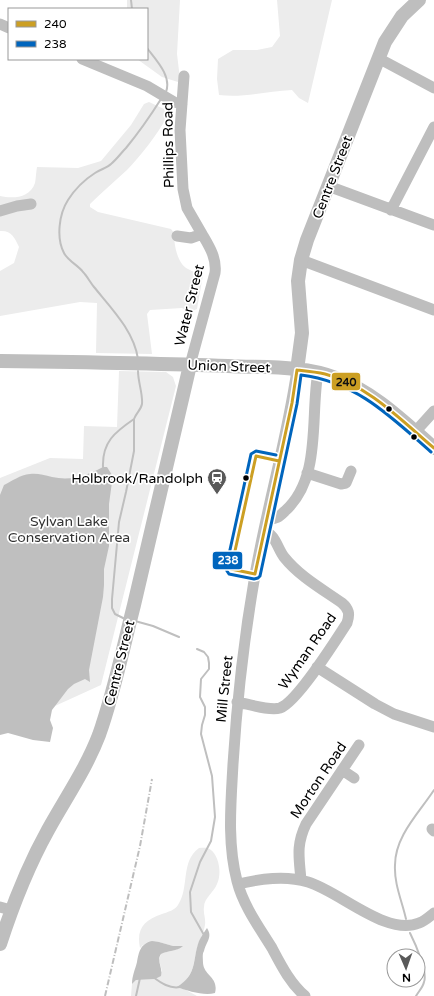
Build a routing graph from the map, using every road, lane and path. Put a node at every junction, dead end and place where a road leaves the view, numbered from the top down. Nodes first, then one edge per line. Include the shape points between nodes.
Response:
1 (419, 0) edge
2 (378, 58) junction
3 (84, 60) edge
4 (184, 76) dead end
5 (434, 88) edge
6 (182, 104) junction
7 (434, 127) edge
8 (328, 186) junction
9 (31, 204) dead end
10 (391, 210) junction
11 (0, 211) edge
12 (434, 225) edge
13 (202, 234) junction
14 (177, 236) dead end
15 (301, 260) junction
16 (434, 310) edge
17 (0, 361) edge
18 (190, 365) junction
19 (297, 370) junction
20 (318, 372) junction
21 (434, 411) edge
22 (415, 432) junction
23 (434, 448) edge
24 (351, 471) dead end
25 (307, 474) junction
26 (266, 519) junction
27 (264, 531) junction
28 (317, 667) junction
29 (237, 702) junction
30 (434, 727) edge
31 (360, 745) dead end
32 (342, 770) junction
33 (354, 778) dead end
34 (301, 880) junction
35 (238, 884) junction
36 (6, 909) edge
37 (434, 913) edge
38 (0, 944) edge
39 (305, 996) edge

1 - 2 main road, Centre Street via 397,22
2 - 5 street
2 - 8 main road, Centre Street
3 - 6 street via 147,86
4 - 6 street, Phillips Road
6 - 13 street, Phillips Road via 180,130 184,195 190,213
7 - 10 street
8 - 10 street
8 - 15 main road, Centre Street
9 - 11 street
10 - 12 street
13 - 14 street via 192,238
13 - 18 street, Water Street via 213,254 216,268
15 - 16 street
15 - 19 main road, Centre Street via 298,289 302,336
17 - 18 main road, Union Street
18 - 19 main road, Union Street
18 - 36 main road, Centre Street via 128,630 98,737
19 - 20 main road, Union Street
19 - 26 street, Mill Street
20 - 22 main road, Union Street via 338,378 368,394
20 - 25 street via 313,441
21 - 22 street
22 - 23 main road, Union Street
24 - 25 street via 346,482 341,484
25 - 26 street via 293,504 273,520
26 - 27 street, Mill Street
27 - 28 street, Wyman Road via 272,535 279,550 291,565 349,611 347,623
27 - 29 street, Mill Street via 255,574
28 - 29 street, Wyman Road via 292,700 280,708
28 - 30 street via 394,714
29 - 35 street, Mill Street via 231,827
31 - 32 street, Morton Road
32 - 33 street
32 - 34 street, Morton Road via 301,833
34 - 35 street via 266,879
34 - 37 street via 326,890 390,924 419,924
35 - 39 street, Mill Street via 244,900 291,982
36 - 38 main road, Centre Street

